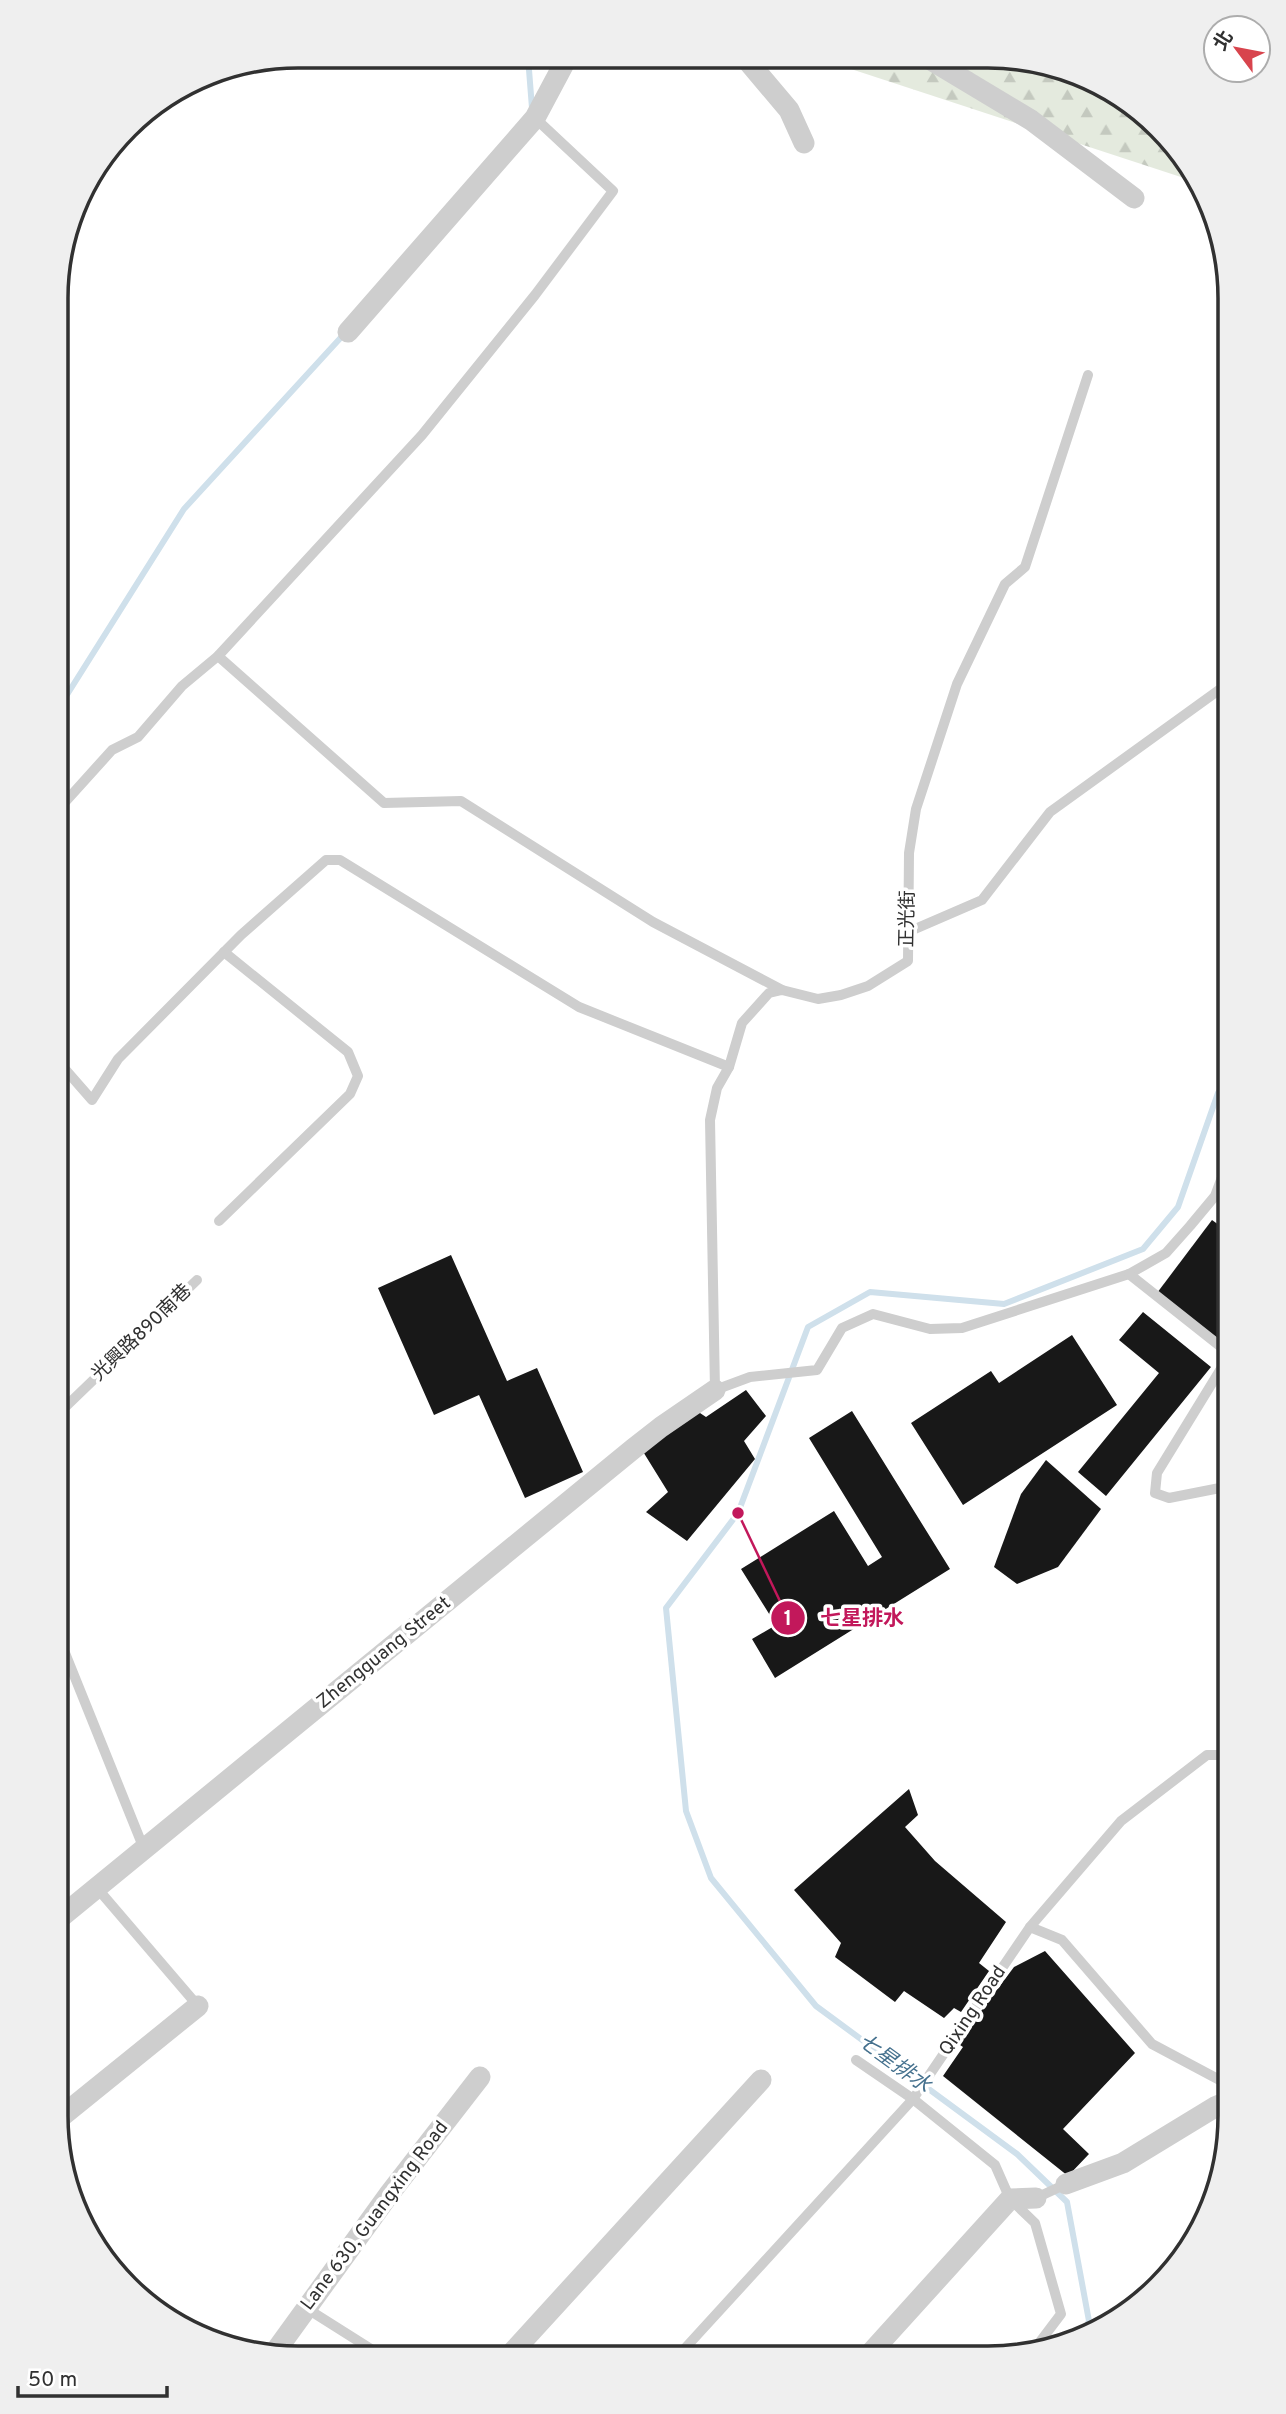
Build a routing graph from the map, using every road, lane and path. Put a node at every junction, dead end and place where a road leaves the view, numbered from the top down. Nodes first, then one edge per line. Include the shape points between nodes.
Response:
1 (562, 68) edge
2 (754, 68) edge
3 (944, 68) edge
4 (535, 118) junction
5 (804, 143) dead end
6 (1134, 198) dead end
7 (348, 332) dead end
8 (1088, 375) dead end
9 (218, 656) junction
10 (1218, 691) edge
11 (68, 799) edge
12 (908, 932) junction
13 (224, 952) junction
14 (782, 990) junction
15 (729, 1067) junction
16 (68, 1073) edge
17 (1218, 1189) edge
18 (219, 1221) dead end
19 (1129, 1275) junction
20 (197, 1280) dead end
21 (1217, 1344) edge
22 (1217, 1375) edge
23 (715, 1390) junction
24 (68, 1404) edge
25 (1217, 1488) edge
26 (68, 1660) edge
27 (1217, 1755) edge
28 (144, 1849) junction
29 (97, 1888) junction
30 (68, 1911) edge
31 (1030, 1927) junction
32 (198, 2006) joint
33 (856, 2060) dead end
34 (480, 2077) dead end
35 (1217, 2078) edge
36 (761, 2080) dead end
37 (914, 2097) junction
38 (1217, 2106) edge
39 (68, 2111) edge
40 (1066, 2184) joint
41 (1036, 2198) joint
42 (1010, 2199) junction
43 (306, 2308) junction
44 (1042, 2339) edge
45 (280, 2345) edge
46 (366, 2346) edge
47 (518, 2346) edge
48 (687, 2346) edge
49 (877, 2346) edge

1 - 4 street
2 - 5 street via 789,110
3 - 6 street via 1031,120
4 - 7 street
4 - 9 lane via 613,191 422,435
8 - 12 lane, 正光街 via 1025,567 1005,584 957,684 916,810 909,853
9 - 11 lane via 182,686 138,737 112,750
9 - 14 lane via 384,803 461,801 653,922
10 - 12 lane via 1050,812 982,900
12 - 14 lane, 正光街 via 908,961 868,986 818,999
13 - 15 lane via 326,860 340,859 579,1007
13 - 16 lane via 118,1059 92,1100
13 - 18 lane via 348,1052 358,1076 349,1094
14 - 15 lane via 769,993 743,1023
15 - 23 lane via 717,1087 710,1120
17 - 19 lane via 1166,1252
19 - 21 lane
19 - 23 lane via 962,1328 930,1329 873,1314 842,1328 817,1370 750,1377
20 - 24 lane, 光興路890南巷
22 - 25 lane via 1157,1473 1156,1493 1169,1498
23 - 28 street, Zhengguang Street via 660,1427
26 - 28 lane
27 - 31 lane, Qixing Road via 1207,1755 1121,1821
28 - 29 street, Zhengguang Street
29 - 30 street, Zhengguang Street
29 - 32 lane
31 - 35 lane via 1062,1940 1152,2043
31 - 37 lane, Qixing Road
32 - 39 street
33 - 37 lane
34 - 43 street, Lane 630, Guangxing Road
36 - 47 street
37 - 42 lane via 995,2165
37 - 48 lane, Qixing Road
38 - 40 street via 1123,2163
40 - 41 lane
41 - 42 street
42 - 44 lane via 1035,2223 1061,2314
42 - 49 street
43 - 45 street, Lane 630, Guangxing Road
43 - 46 lane

